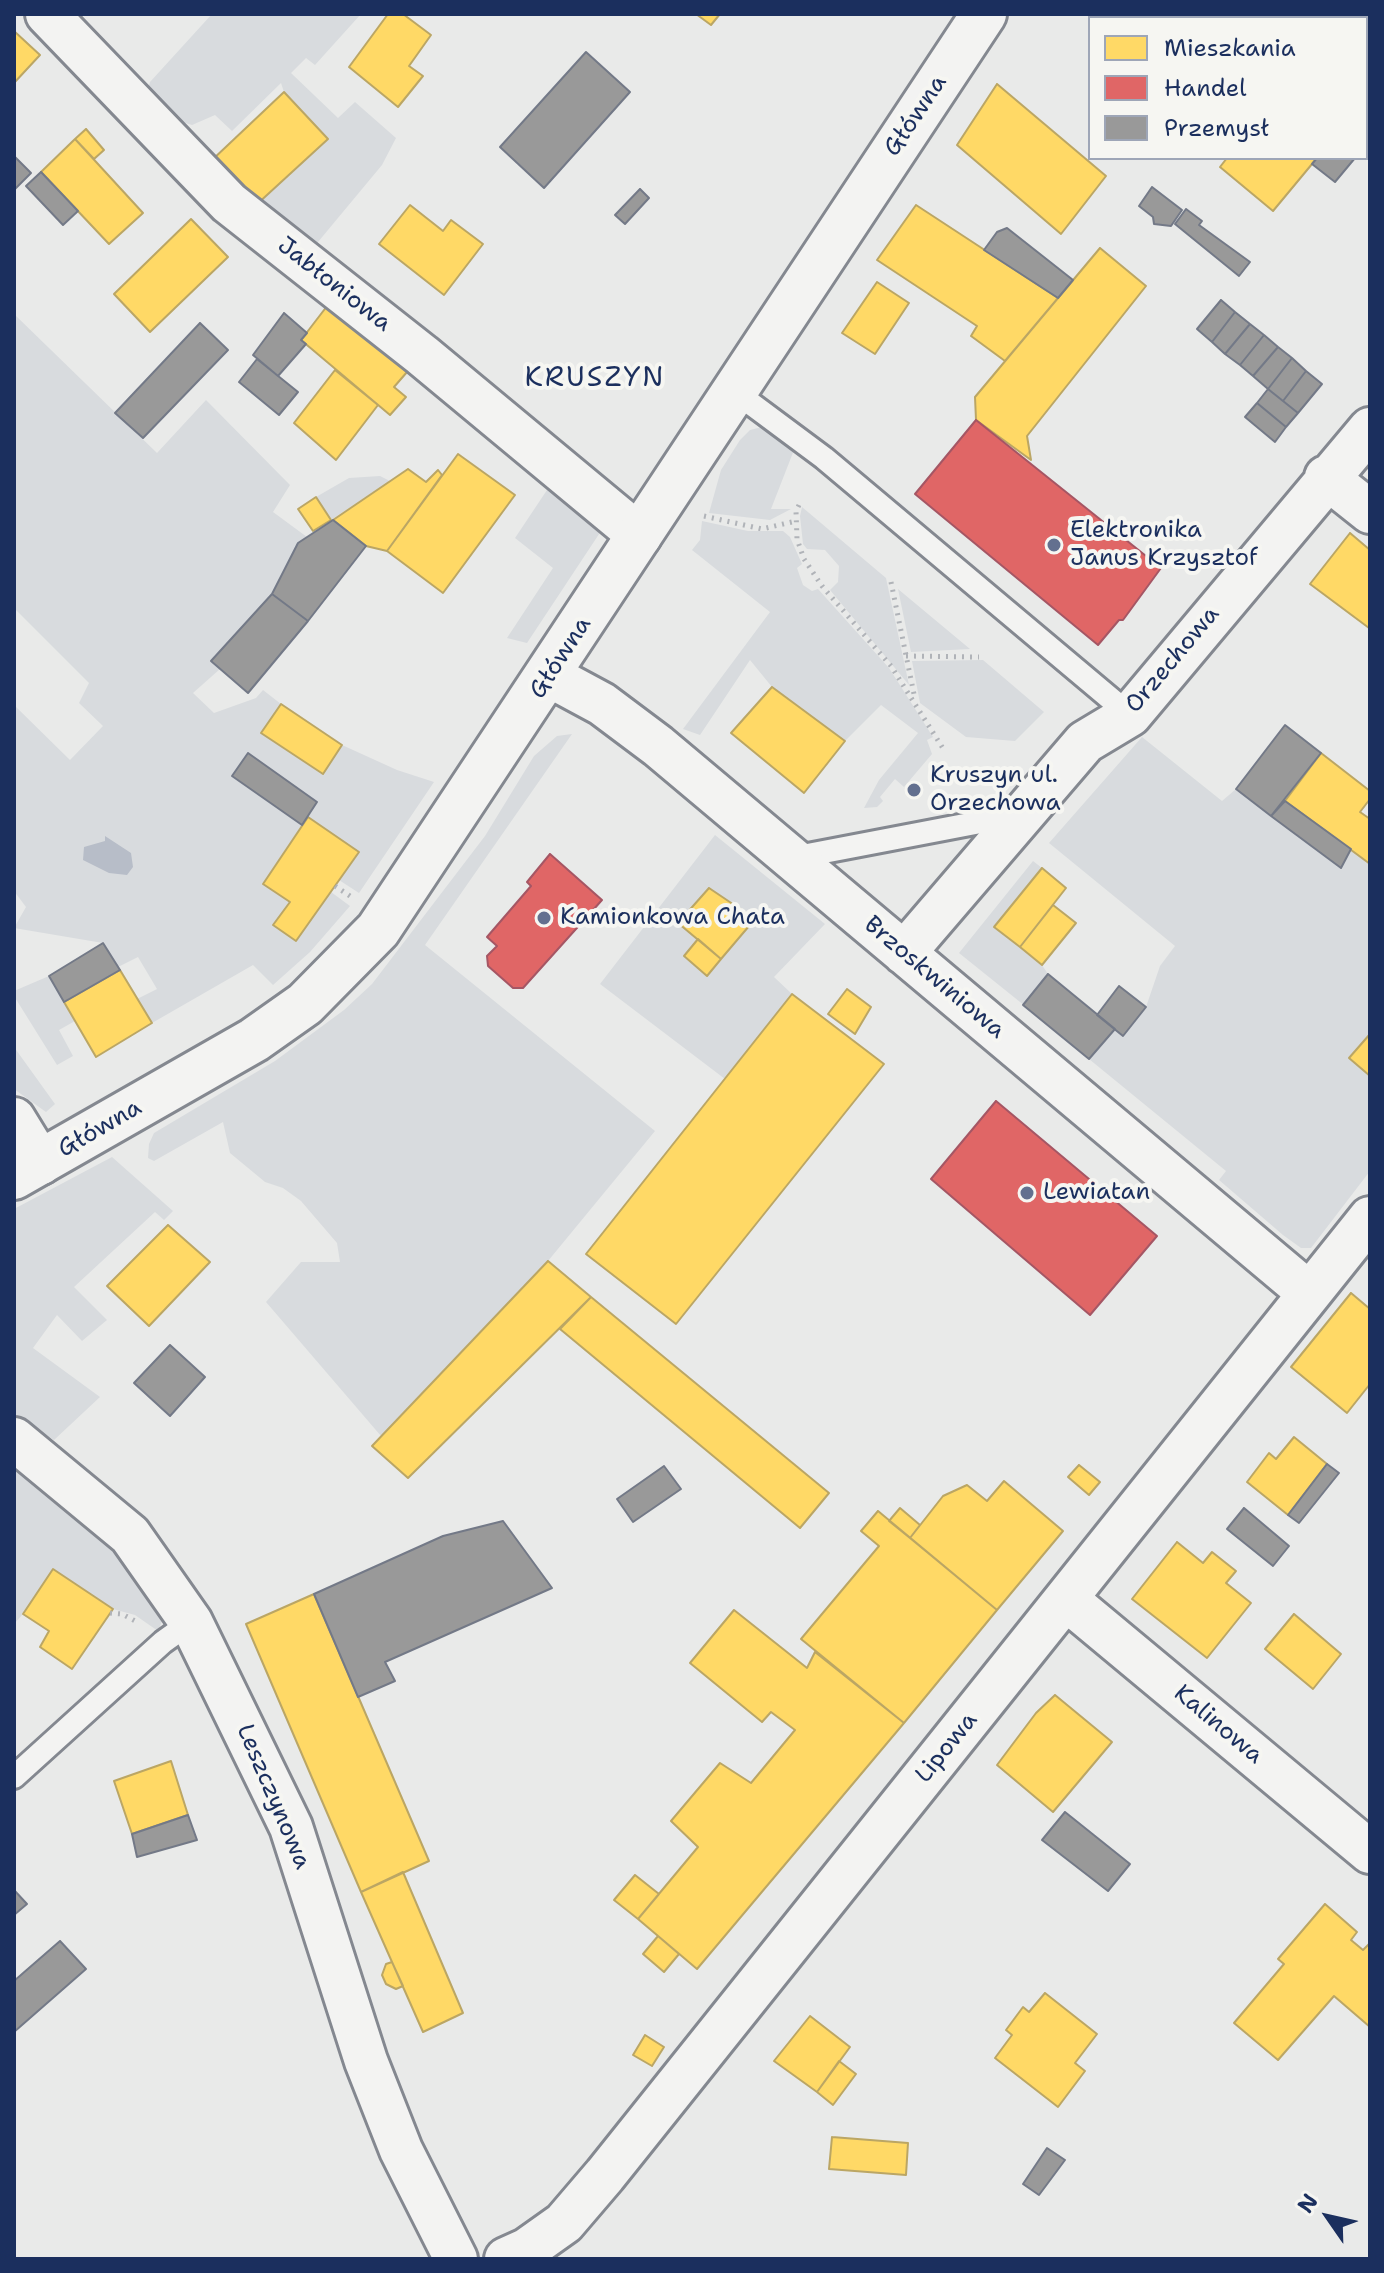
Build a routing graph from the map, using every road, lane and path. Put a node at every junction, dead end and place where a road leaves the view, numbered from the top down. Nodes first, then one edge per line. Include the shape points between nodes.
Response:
1 (47, 14) edge
2 (984, 14) edge
3 (734, 391) junction
4 (1370, 429) edge
5 (1326, 477) junction
6 (799, 505) dead end
7 (1370, 512) edge
8 (701, 515) dead end
9 (796, 521) junction
10 (640, 536) junction
11 (891, 582) dead end
12 (906, 656) junction
13 (979, 657) dead end
14 (550, 676) junction
15 (917, 705) junction
16 (1130, 715) junction
17 (944, 750) dead end
18 (1022, 814) junction
19 (792, 858) junction
20 (335, 886) dead end
21 (351, 897) dead end
22 (904, 953) junction
23 (14, 1119) edge
24 (28, 1170) edge
25 (1370, 1218) edge
26 (1309, 1293) junction
27 (14, 1439) edge
28 (1066, 1599) junction
29 (191, 1622) junction
30 (14, 1777) edge
31 (1370, 1852) edge
32 (456, 2259) edge
33 (506, 2259) edge

1 - 10 street, Jabłoniowa via 229,203
2 - 3 main road, Główna
3 - 10 main road, Główna
3 - 16 lane via 824,458
4 - 5 street, Orzechowa
5 - 7 street
5 - 16 street, Orzechowa
6 - 9 path
8 - 9 path via 762,529
9 - 15 path via 797,539 810,568
10 - 14 main road, Główna
11 - 12 path
12 - 13 path
12 - 15 path
14 - 19 street, Brzoskwiniowa via 647,737
14 - 24 main road, Główna via 400,902 314,996 254,1040
15 - 17 path
16 - 18 street, Orzechowa via 1085,742
18 - 19 lane
18 - 22 street, Orzechowa
19 - 22 street, Brzoskwiniowa
20 - 21 path
22 - 26 street, Brzoskwiniowa
23 - 24 street via 32,1142
25 - 26 street, Lipowa
26 - 28 street, Lipowa
27 - 29 street, Leszczynowa via 130,1535
28 - 31 street, Kalinowa
28 - 33 street, Lipowa via 605,2175 564,2223
29 - 30 lane
29 - 32 street, Leszczynowa via 291,1827 366,2061 401,2150

